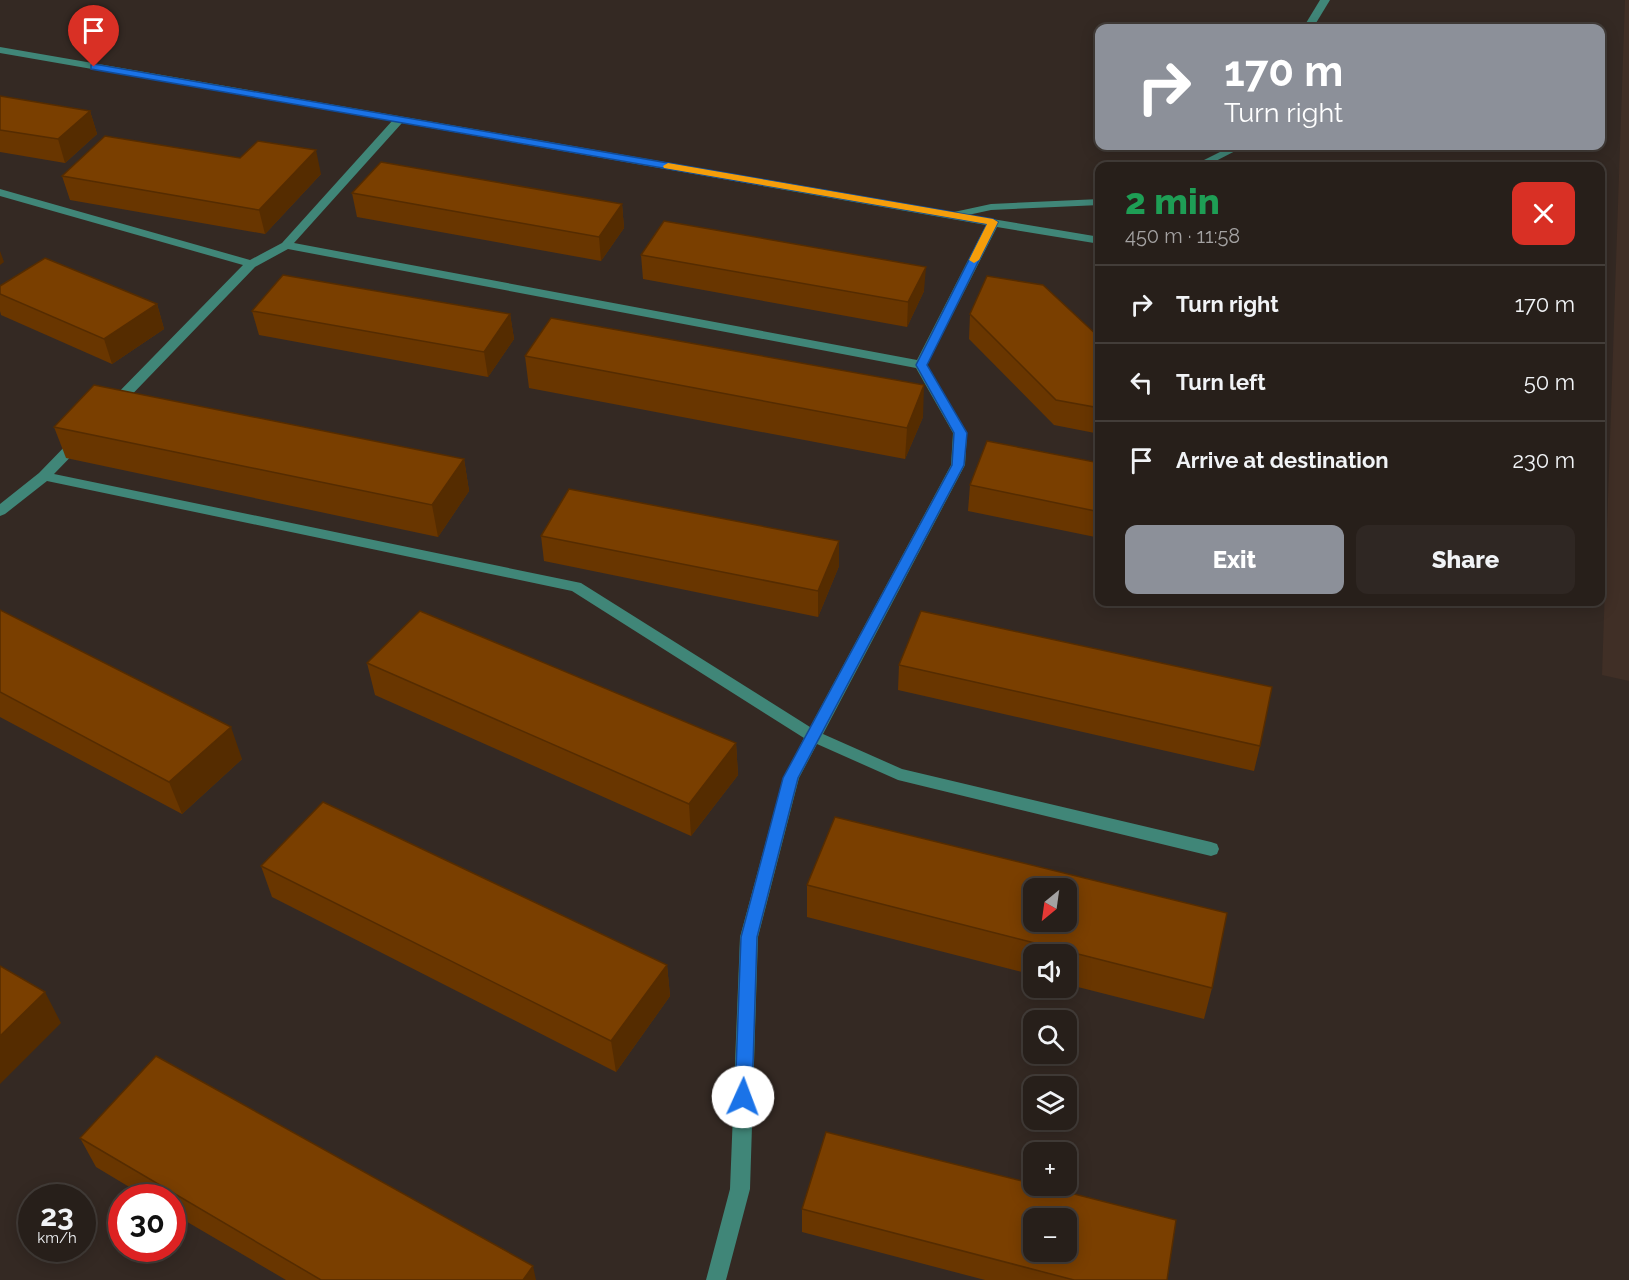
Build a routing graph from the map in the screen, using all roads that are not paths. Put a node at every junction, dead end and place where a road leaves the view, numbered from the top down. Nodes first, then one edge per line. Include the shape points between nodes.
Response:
1 (1325, 0) edge
2 (1310, 24) edge
3 (0, 51) edge
4 (399, 120) junction
5 (1232, 150) edge
6 (1206, 162) edge
7 (0, 192) edge
8 (1095, 202) edge
9 (951, 215) junction
10 (993, 222) junction
11 (1095, 240) edge
12 (286, 245) junction
13 (251, 264) junction
14 (921, 365) junction
15 (102, 417) edge
16 (86, 434) edge
17 (44, 476) junction
18 (0, 511) edge
19 (813, 736) junction
20 (1211, 849) dead end
21 (716, 1280) edge

1 - 2 street
3 - 4 street
4 - 9 street
4 - 12 street
5 - 6 street
7 - 13 street
8 - 9 street via 991,207
9 - 10 street
10 - 11 street
10 - 14 street
12 - 13 street
12 - 14 street
13 - 15 street
14 - 19 street via 960,433 958,465
16 - 17 street
17 - 18 street
17 - 19 street via 576,587
19 - 20 street via 898,774
19 - 21 street via 791,778 749,937 740,1189

